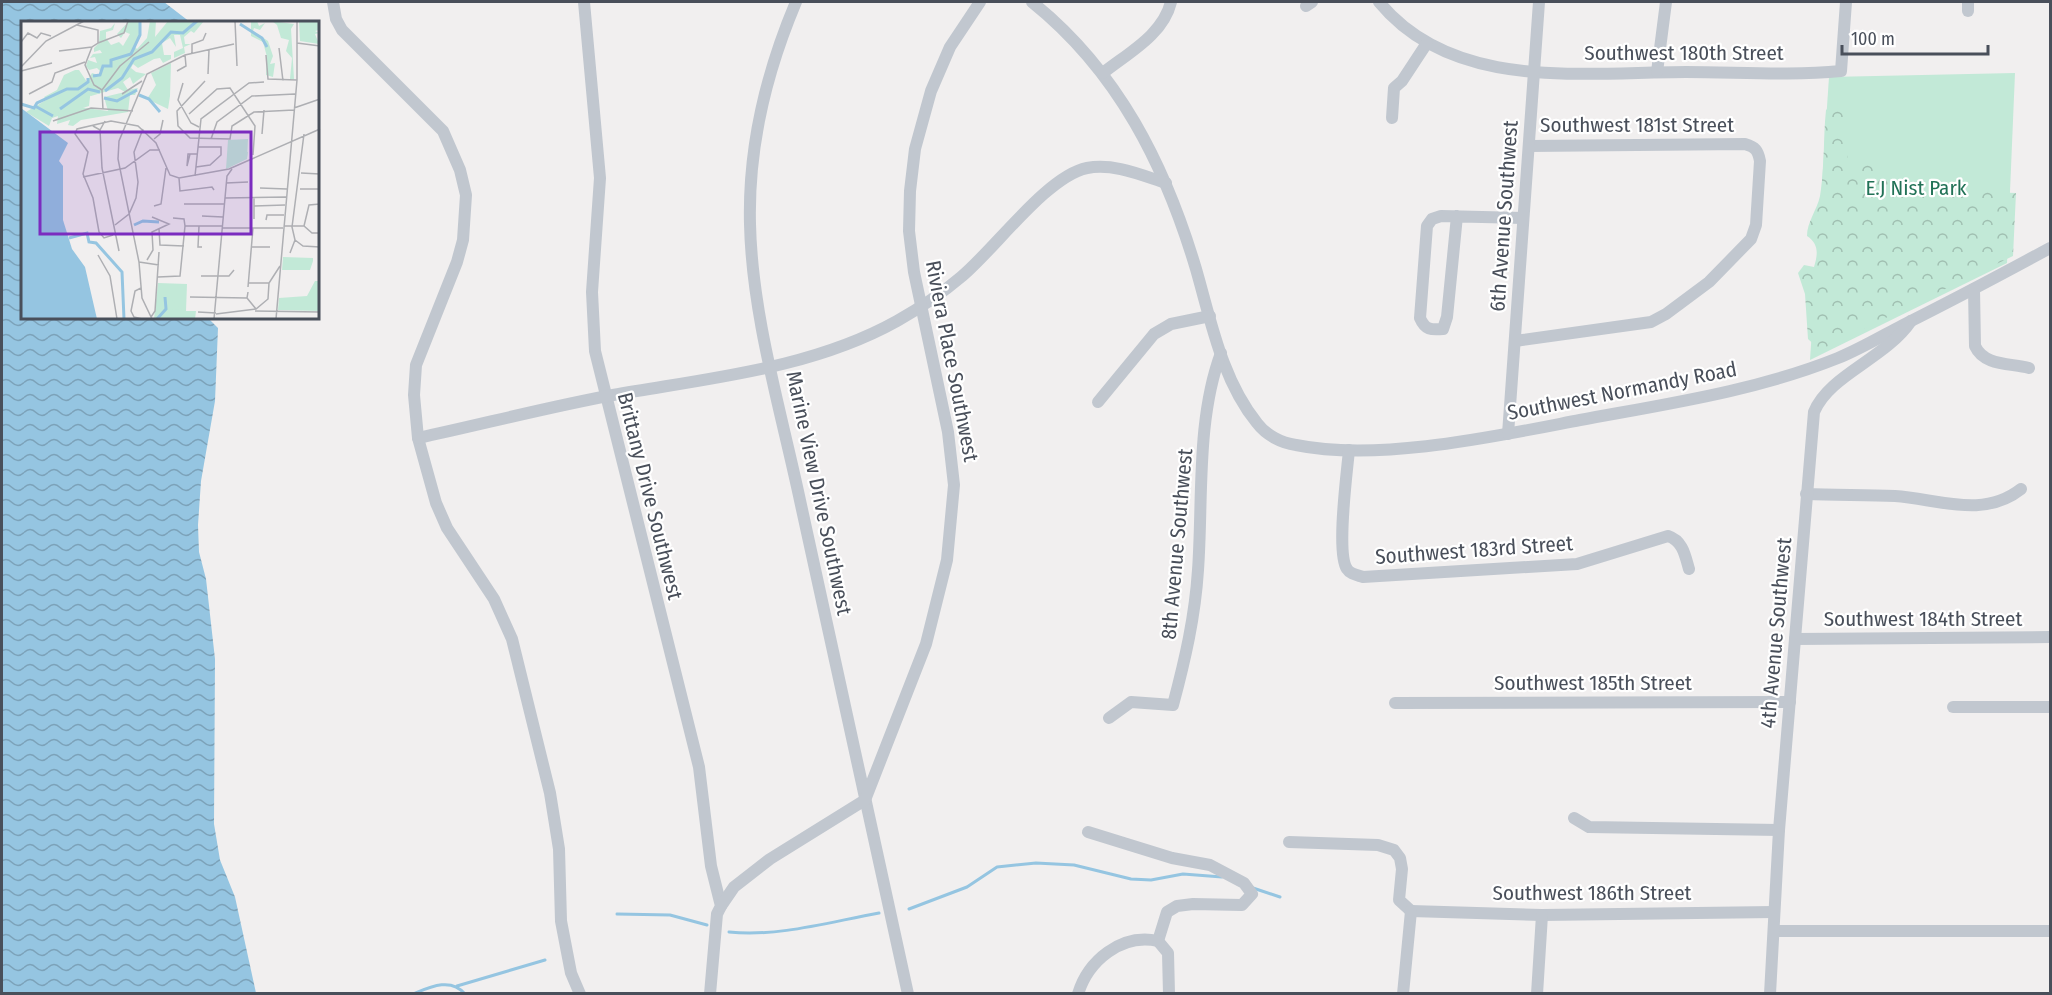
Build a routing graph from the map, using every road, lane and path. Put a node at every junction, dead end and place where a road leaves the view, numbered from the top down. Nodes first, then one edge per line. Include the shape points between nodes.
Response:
1 (333, 2) edge
2 (584, 2) edge
3 (796, 2) edge
4 (980, 2) edge
5 (1032, 2) edge
6 (1171, 2) edge
7 (1378, 2) edge
8 (1539, 2) edge
9 (1666, 2) edge
10 (1846, 2) edge
11 (1427, 43) junction
12 (1657, 72) junction
13 (1102, 73) junction
14 (1534, 74) junction
15 (1392, 118) dead end
16 (1529, 146) junction
17 (1166, 183) junction
18 (1457, 216) junction
19 (1523, 218) junction
20 (2050, 248) edge
21 (1974, 289) junction
22 (923, 305) junction
23 (1210, 316) junction
24 (1912, 320) junction
25 (1515, 341) junction
26 (1221, 353) junction
27 (771, 366) junction
28 (2029, 368) dead end
29 (605, 397) junction
30 (1098, 402) dead end
31 (1508, 434) junction
32 (418, 438) junction
33 (1349, 450) junction
34 (2021, 489) dead end
35 (1806, 494) junction
36 (1689, 569) dead end
37 (2050, 638) edge
38 (1795, 639) junction
39 (1790, 702) junction
40 (1395, 703) dead end
41 (1953, 707) dead end
42 (2050, 707) edge
43 (1109, 718) dead end
44 (865, 800) junction
45 (1574, 818) dead end
46 (1779, 830) junction
47 (1088, 832) dead end
48 (1289, 842) dead end
49 (721, 906) junction
50 (1411, 911) junction
51 (1774, 912) junction
52 (1542, 915) junction
53 (2050, 931) edge
54 (1774, 932) junction
55 (1158, 942) junction
56 (580, 993) edge
57 (710, 993) edge
58 (908, 993) edge
59 (1078, 993) edge
60 (1169, 993) edge
61 (1403, 993) edge
62 (1537, 993) edge
63 (1770, 993) edge

1 - 32 street via 342,30 443,131 453,149 466,195 466,222 457,262 416,365
2 - 29 street, Brittany Drive Southwest via 600,178 593,332
3 - 27 street, Marine View Drive Southwest via 764,88 751,175 752,261
4 - 22 street, Riviera Place Southwest via 950,47 931,91 915,148 909,231
5 - 13 street, Southwest Normandy Road via 1080,46
6 - 13 street via 1158,29
7 - 11 street, Southwest 180th Street
8 - 14 street, 6th Avenue Southwest
9 - 12 street
10 - 12 street, Southwest 180th Street via 1841,71
11 - 14 street, Southwest 180th Street via 1460,56
11 - 15 street via 1394,88
12 - 14 street, Southwest 180th Street
13 - 17 street, Southwest Normandy Road via 1151,147
14 - 16 street, 6th Avenue Southwest
16 - 19 street, 6th Avenue Southwest
16 - 25 street, Southwest 181st Street via 1745,144 1758,151 1760,161 1756,225 1751,239 1709,282 1651,322
17 - 22 street via 1101,166 1068,175 962,277
17 - 23 street, Southwest Normandy Road
18 - 18 street via 1432,219 1427,226 1420,318 1423,326 1431,330 1443,329 1447,317
18 - 19 street
19 - 25 street, 6th Avenue Southwest
20 - 21 street, Southwest Normandy Road
21 - 24 street, Southwest Normandy Road
21 - 28 street via 1978,354 1984,360
22 - 27 street via 869,336
22 - 44 street, Riviera Place Southwest via 948,432 954,510 947,560 926,644
23 - 26 street, Southwest Normandy Road
23 - 30 street via 1171,324 1154,334
24 - 31 street, Southwest Normandy Road via 1839,357 1767,382
24 - 35 street, 4th Avenue Southwest via 1886,350 1826,391 1819,400 1813,418
25 - 31 street, 6th Avenue Southwest
26 - 33 street, Southwest Normandy Road via 1251,415 1274,438 1293,445
26 - 43 street, 8th Avenue Southwest via 1213,373 1202,466 1191,634 1173,705 1131,702
27 - 29 street
27 - 44 street, Marine View Drive Southwest
29 - 32 street
29 - 49 street, Brittany Drive Southwest via 699,767 711,866
31 - 33 street, Southwest Normandy Road
32 - 56 street via 447,528 494,599 512,639 556,828 562,931 571,973
33 - 36 street, Southwest 183rd Street via 1341,551 1347,570 1363,577 1577,564 1668,536 1682,546
34 - 35 street via 1994,504 1956,506 1897,496
35 - 38 street, 4th Avenue Southwest
37 - 38 street, Southwest 184th Street
38 - 39 street, 4th Avenue Southwest
39 - 40 street, Southwest 185th Street
39 - 46 street, 4th Avenue Southwest
41 - 42 street
44 - 49 street via 770,859 734,887
44 - 58 street, Marine View Drive Southwest
45 - 46 street via 1588,827
46 - 51 street, 4th Avenue Southwest
47 - 55 street via 1172,858 1210,865 1244,883 1252,894 1242,905 1178,906 1167,912
48 - 50 street via 1378,845 1394,850 1402,868 1399,900
49 - 57 street, Brittany Drive Southwest
50 - 52 street, Southwest 186th Street
50 - 61 street
51 - 52 street, Southwest 186th Street
51 - 54 street, 4th Avenue Southwest
52 - 62 street
53 - 54 street
54 - 63 street, 4th Avenue Southwest
55 - 59 street via 1144,940 1109,951 1091,965
55 - 60 street via 1168,953

